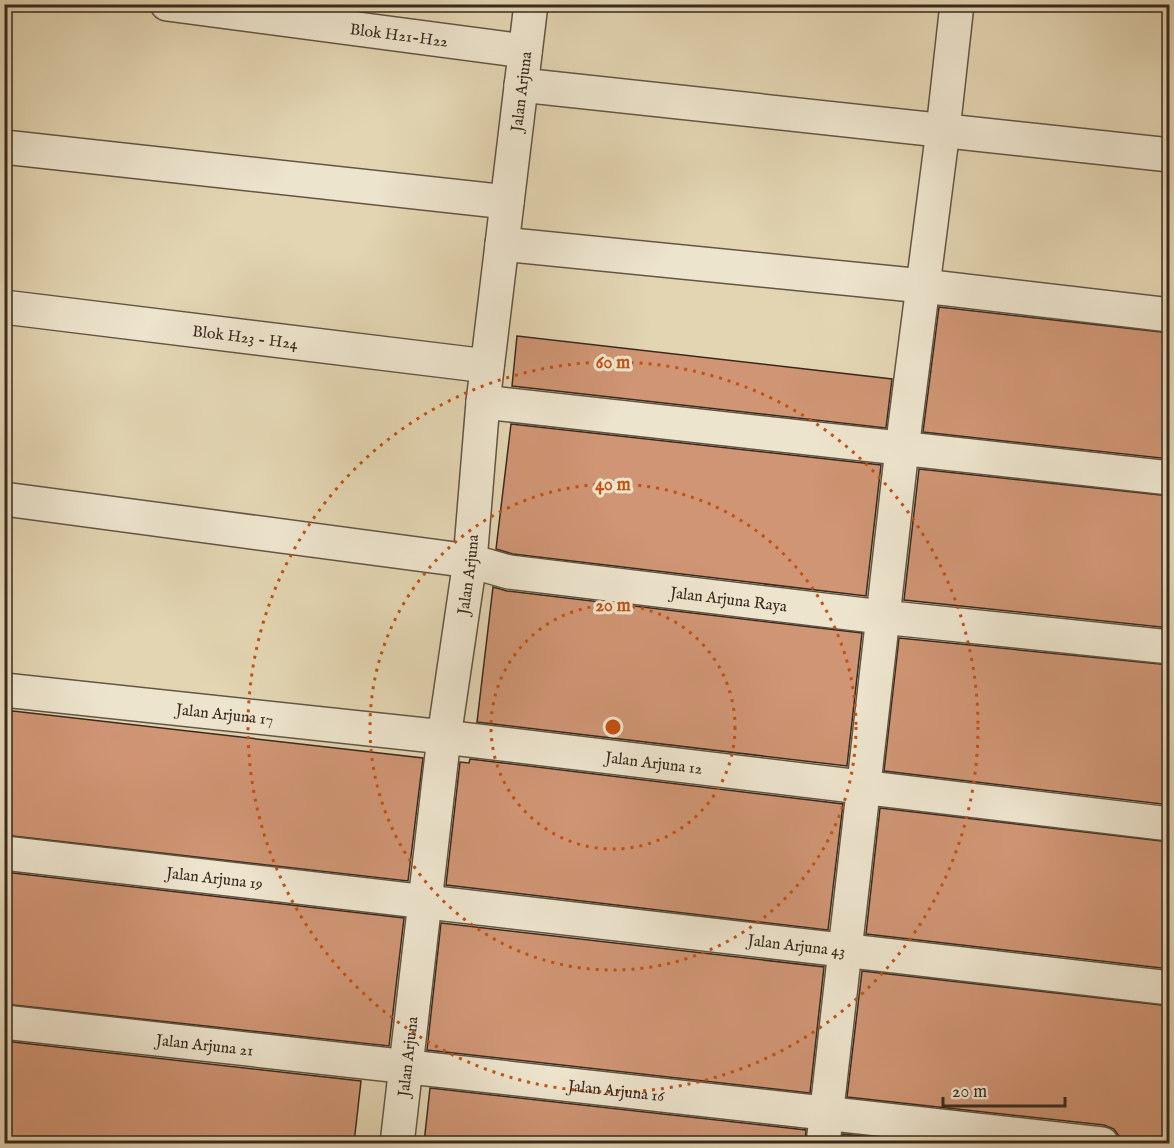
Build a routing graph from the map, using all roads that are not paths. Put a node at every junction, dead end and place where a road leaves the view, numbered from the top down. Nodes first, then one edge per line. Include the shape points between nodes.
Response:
1 (167, 4) edge
2 (531, 4) edge
3 (957, 4) edge
4 (525, 51) junction
5 (521, 85) junction
6 (944, 130) junction
7 (4, 147) edge
8 (1170, 155) edge
9 (507, 202) junction
10 (502, 244) junction
11 (923, 286) junction
12 (4, 307) edge
13 (1170, 315) edge
14 (487, 366) junction
15 (483, 402) junction
16 (902, 448) junction
17 (1170, 478) edge
18 (4, 499) edge
19 (470, 561) junction
20 (882, 617) junction
21 (1170, 647) edge
22 (4, 690) edge
23 (444, 737) junction
24 (863, 787) junction
25 (1170, 824) edge
26 (4, 853) edge
27 (425, 902) junction
28 (845, 951) junction
29 (1170, 988) edge
30 (4, 1022) edge
31 (406, 1066) junction
32 (825, 1128) edge
33 (397, 1143) edge
34 (1102, 1143) edge

1 - 4 street, Blok H21-H22
2 - 4 street, Jalan Arjuna
3 - 6 street
4 - 5 street, Jalan Arjuna
5 - 6 street
5 - 9 street, Jalan Arjuna
6 - 8 street
6 - 11 street
7 - 9 street
9 - 10 street, Jalan Arjuna
10 - 11 street
10 - 14 street, Jalan Arjuna
11 - 13 street
11 - 16 street
12 - 14 street, Blok H23 - H24
14 - 15 street, Jalan Arjuna
15 - 16 street
15 - 19 street, Jalan Arjuna
16 - 17 street
16 - 20 street
18 - 19 street, Jalan Arjuna Raya
19 - 20 street, Jalan Arjuna Raya via 509,572
19 - 23 street, Jalan Arjuna
20 - 21 street, Jalan Arjuna Raya
20 - 24 street
22 - 23 street, Jalan Arjuna 17
23 - 24 street, Jalan Arjuna 12
23 - 27 street, Jalan Arjuna
24 - 25 street, Jalan Arjuna 12
24 - 28 street
26 - 27 street, Jalan Arjuna 19
27 - 28 street, Jalan Arjuna 43
27 - 31 street, Jalan Arjuna
28 - 29 street, Jalan Arjuna 43
28 - 32 street
30 - 31 street, Jalan Arjuna 21
31 - 32 street, Jalan Arjuna 16
31 - 33 street, Jalan Arjuna
32 - 34 street, Jalan Arjuna 16

